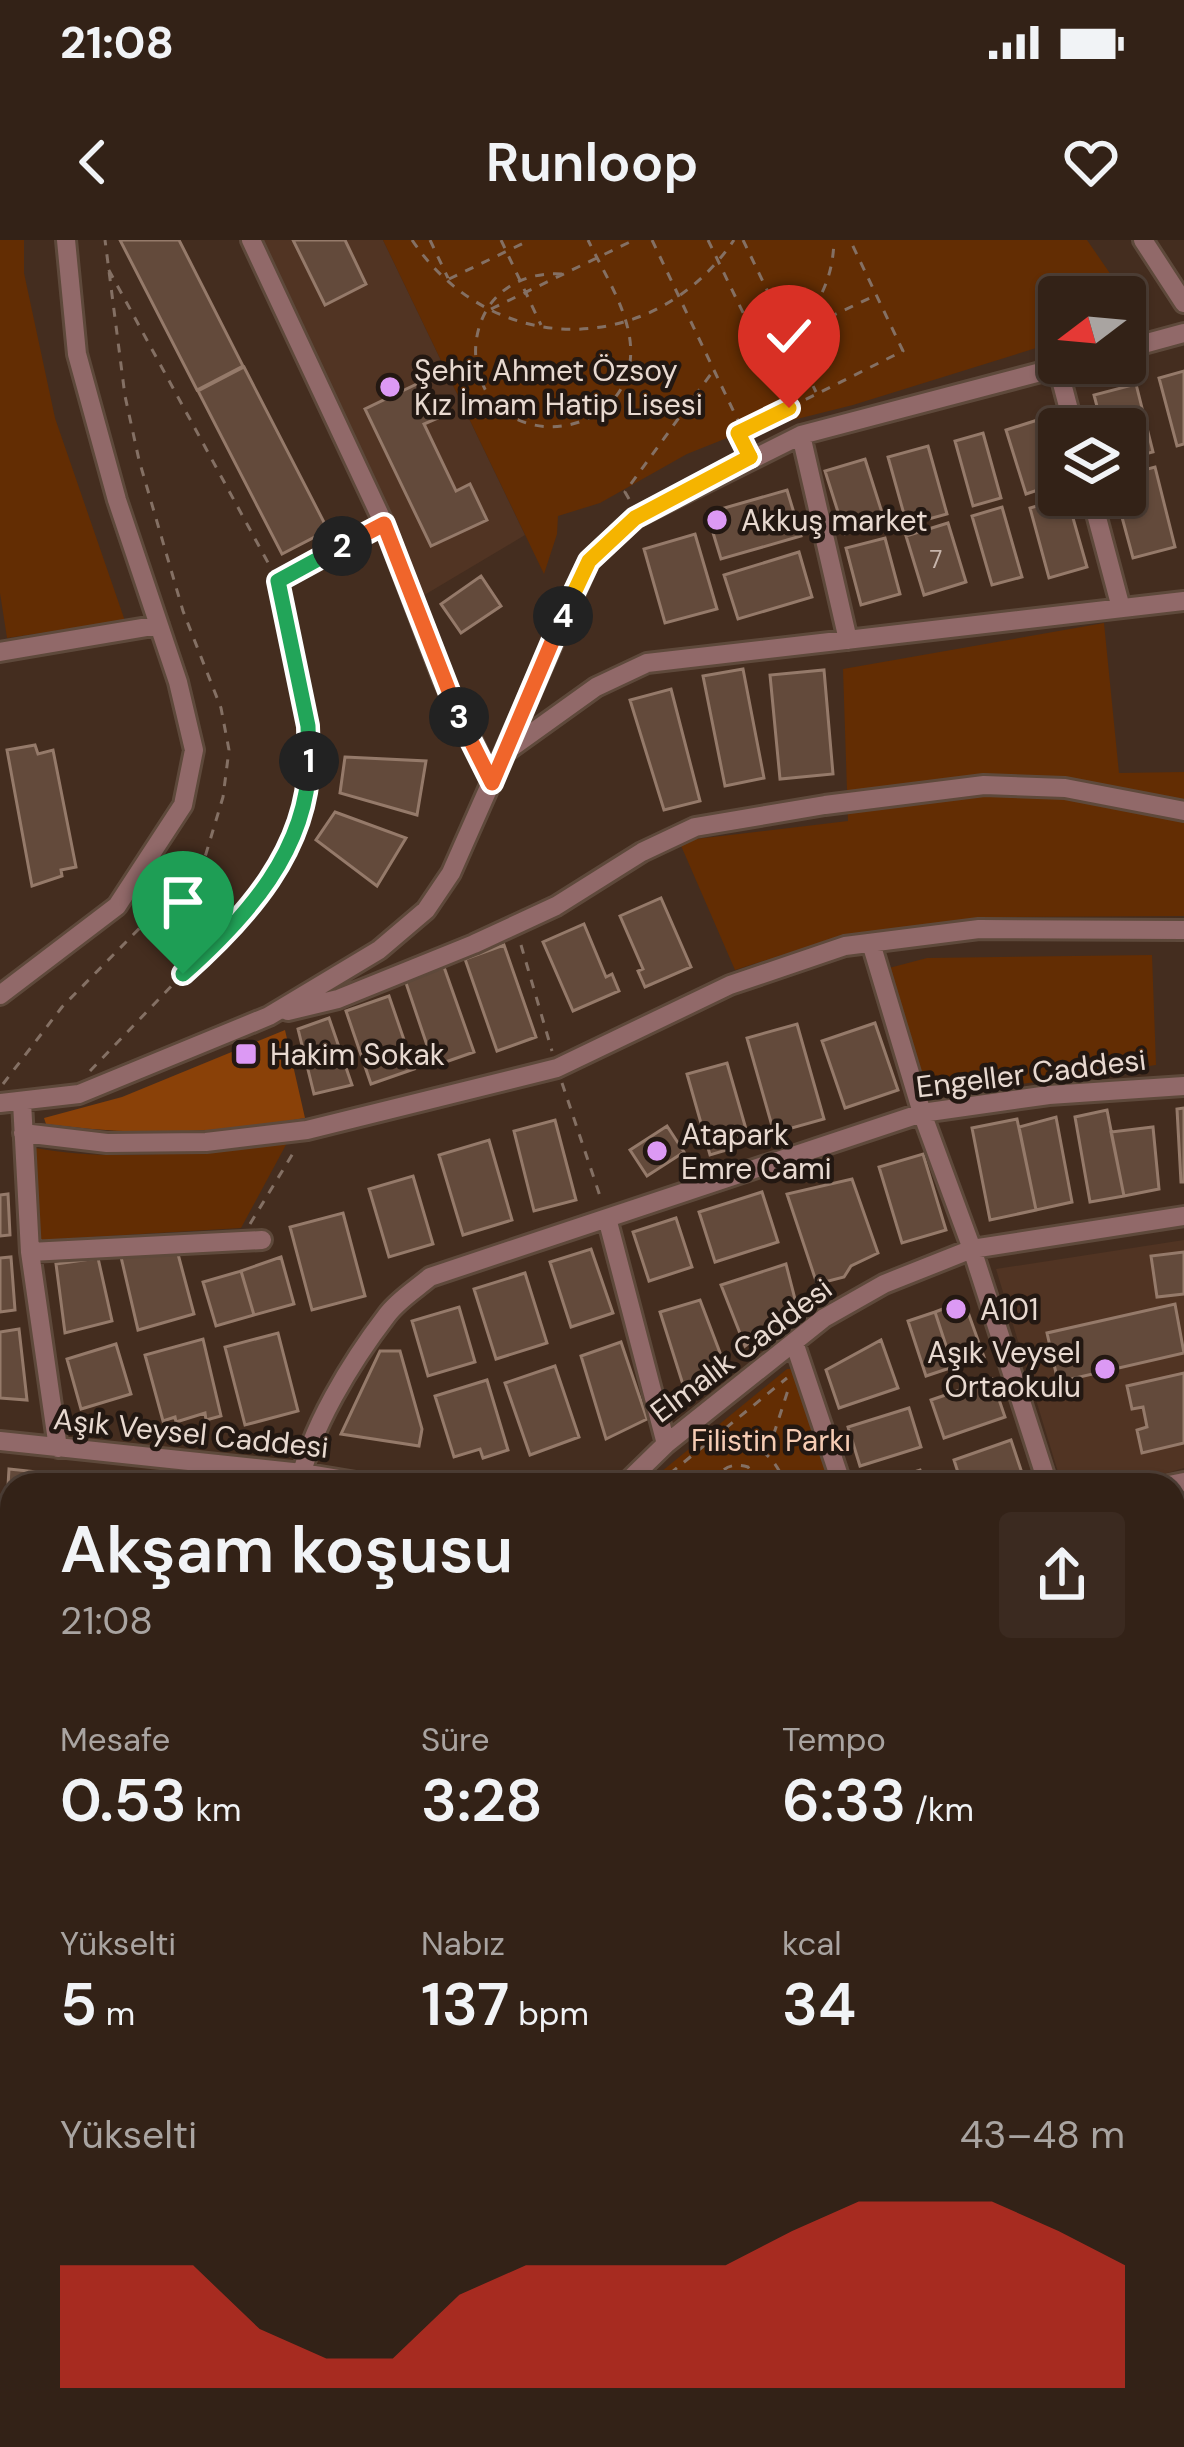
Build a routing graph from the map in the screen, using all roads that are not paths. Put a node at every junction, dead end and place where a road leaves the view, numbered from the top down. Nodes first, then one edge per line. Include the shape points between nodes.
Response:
1 (65, 240) edge
2 (251, 240) edge
3 (1143, 240) edge
4 (1184, 303) edge
5 (1184, 333) edge
6 (1146, 343) edge
7 (1038, 372) edge
8 (801, 435) junction
9 (1097, 516) edge
10 (1184, 601) edge
11 (1121, 608) junction
12 (159, 625) junction
13 (848, 640) junction
14 (0, 652) edge
15 (504, 753) junction
16 (492, 783) junction
17 (1184, 811) edge
18 (1184, 930) edge
19 (871, 943) junction
20 (0, 995) edge
21 (269, 1016) junction
22 (1184, 1086) edge
23 (22, 1102) junction
24 (0, 1103) edge
25 (922, 1113) junction
26 (23, 1133) junction
27 (1184, 1216) edge
28 (607, 1218) junction
29 (262, 1240) dead end
30 (972, 1249) junction
31 (30, 1252) junction
32 (794, 1342) junction
33 (0, 1441) edge
34 (666, 1444) junction
35 (58, 1448) junction
36 (254, 1473) edge
37 (302, 1473) edge
38 (636, 1473) edge
39 (838, 1473) edge
40 (1044, 1473) edge

1 - 12 street via 76,354
2 - 16 street via 384,524
3 - 4 street
5 - 6 street
7 - 8 street
8 - 13 street
8 - 15 street via 640,515 589,561
9 - 11 street
10 - 11 street
11 - 13 street
12 - 14 street
12 - 20 street via 194,750 183,805 117,906
13 - 15 street via 647,663 596,687
15 - 16 street
16 - 21 street via 426,910 379,950
17 - 21 street via 1065,788 983,784 695,827 474,944 338,999
18 - 19 street via 979,929
19 - 25 street
19 - 26 street via 730,985 557,1068 308,1130 206,1142
21 - 23 street via 80,1094
22 - 25 street, Engeller Caddesi
23 - 24 street
23 - 26 street
25 - 28 street, Engeller Caddesi
25 - 30 street
26 - 31 street
27 - 30 street, Elmalık Caddesi
28 - 34 street
28 - 37 street, Engeller Caddesi via 430,1277 389,1312 311,1438
29 - 31 street
30 - 32 street, Elmalık Caddesi via 884,1284
30 - 40 street
31 - 35 street
32 - 34 street, Elmalık Caddesi
32 - 39 street
33 - 35 street, Aşık Veysel Caddesi
34 - 38 street, Elmalık Caddesi
35 - 36 street, Aşık Veysel Caddesi

